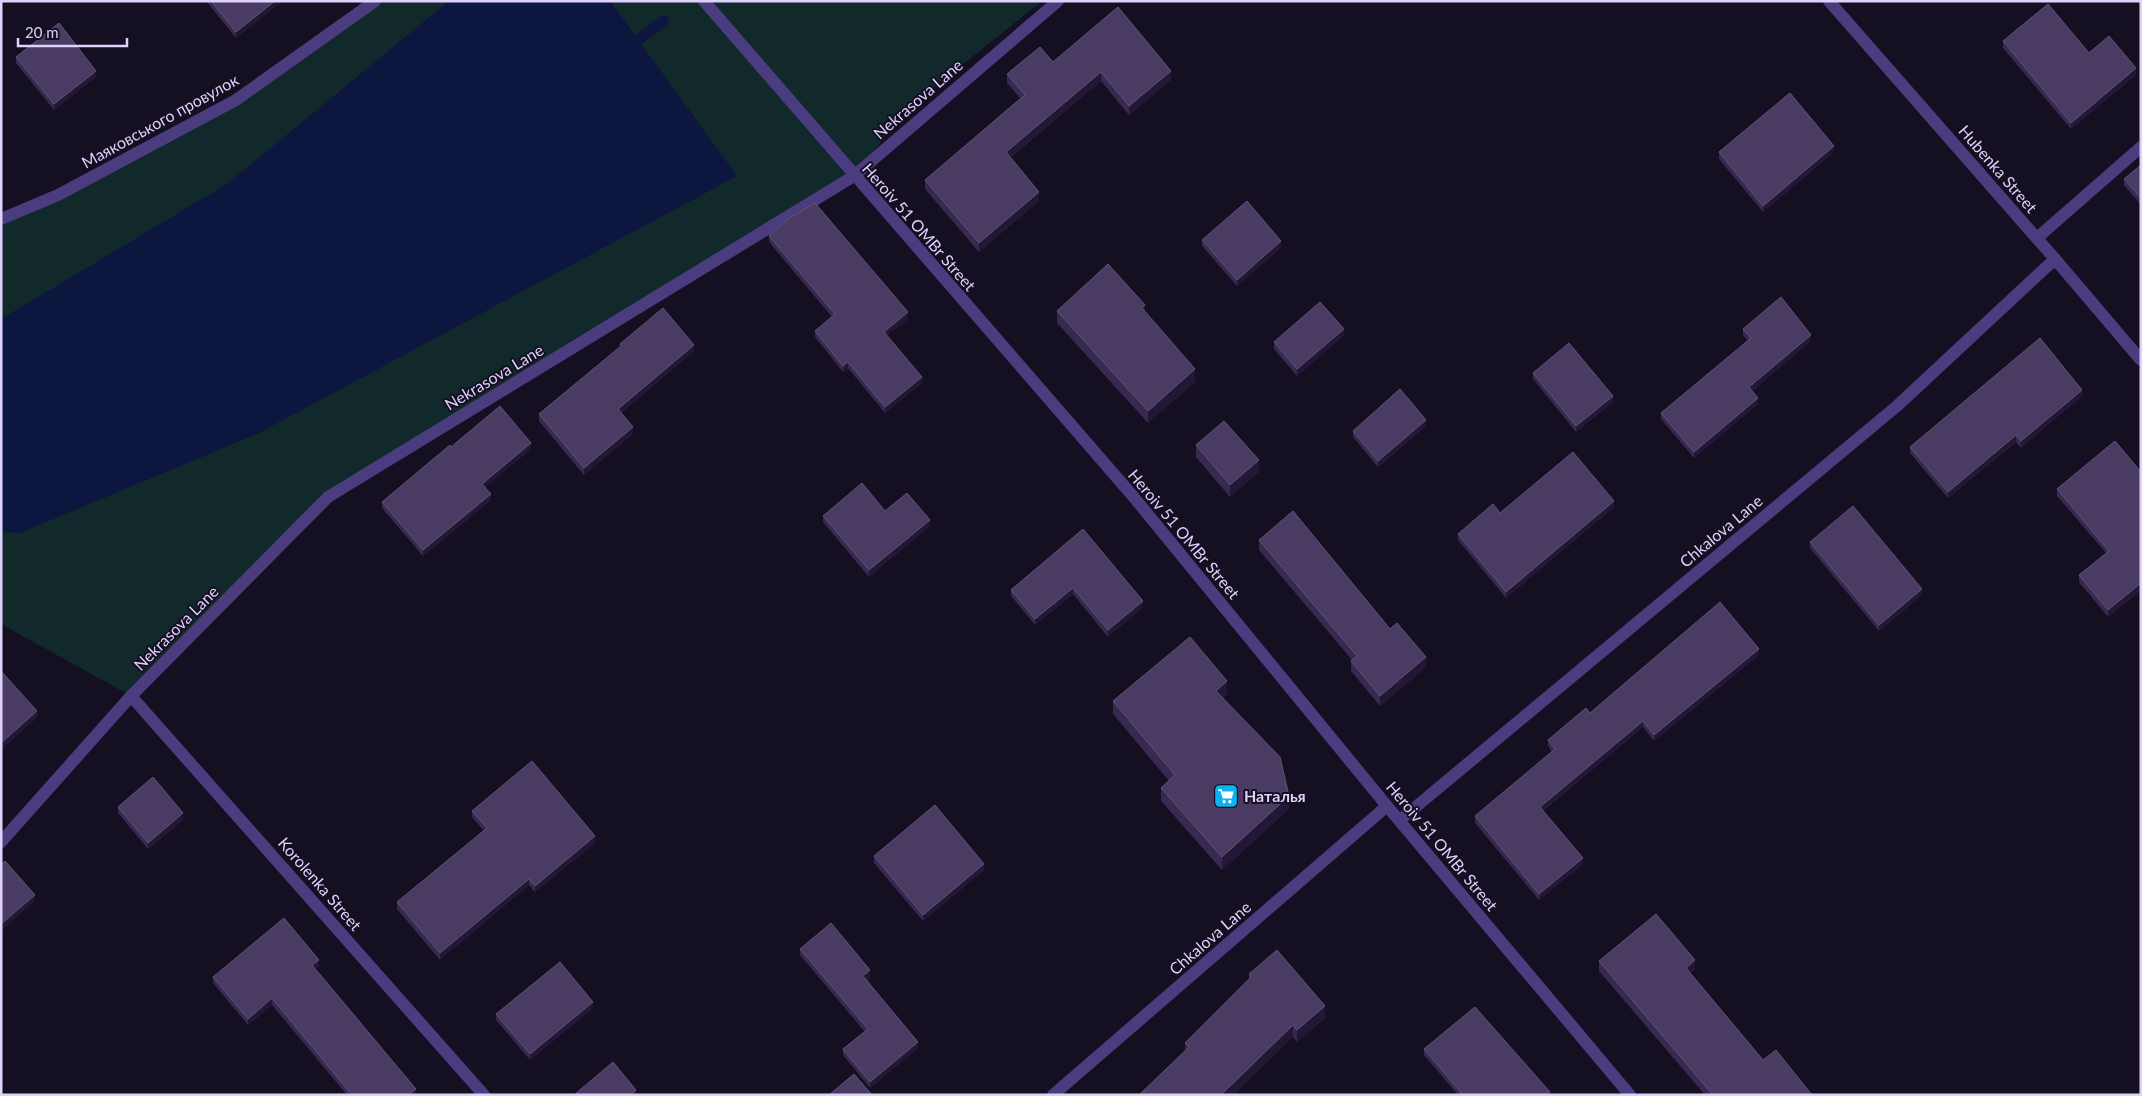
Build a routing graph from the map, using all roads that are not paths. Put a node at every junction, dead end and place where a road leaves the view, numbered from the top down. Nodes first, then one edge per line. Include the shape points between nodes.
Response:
1 (375, 1) edge
2 (704, 1) edge
3 (1058, 1) edge
4 (1829, 1) edge
5 (2141, 148) edge
6 (854, 176) junction
7 (1, 219) edge
8 (2037, 238) junction
9 (2056, 259) junction
10 (2141, 360) edge
11 (131, 696) junction
12 (1387, 806) junction
13 (1400, 820) junction
14 (1, 842) edge
15 (484, 1095) edge
16 (1053, 1095) edge
17 (1630, 1095) edge

1 - 7 street, Маяковського провулок via 236,100 58,195
2 - 6 street, Heroiv 51 OMBr Street
3 - 6 street, Nekrasova Lane
4 - 8 street, Hubenka Street
5 - 8 street
6 - 11 street, Nekrasova Lane via 328,497
6 - 12 street, Heroiv 51 OMBr Street via 1132,495
8 - 9 street, Hubenka Street
9 - 10 street, Hubenka Street
9 - 13 street, Chkalova Lane via 1897,406
11 - 14 street, Nekrasova Lane
11 - 15 street, Korolenka Street
12 - 13 street, Heroiv 51 OMBr Street
12 - 16 street, Chkalova Lane
13 - 17 street, Heroiv 51 OMBr Street

